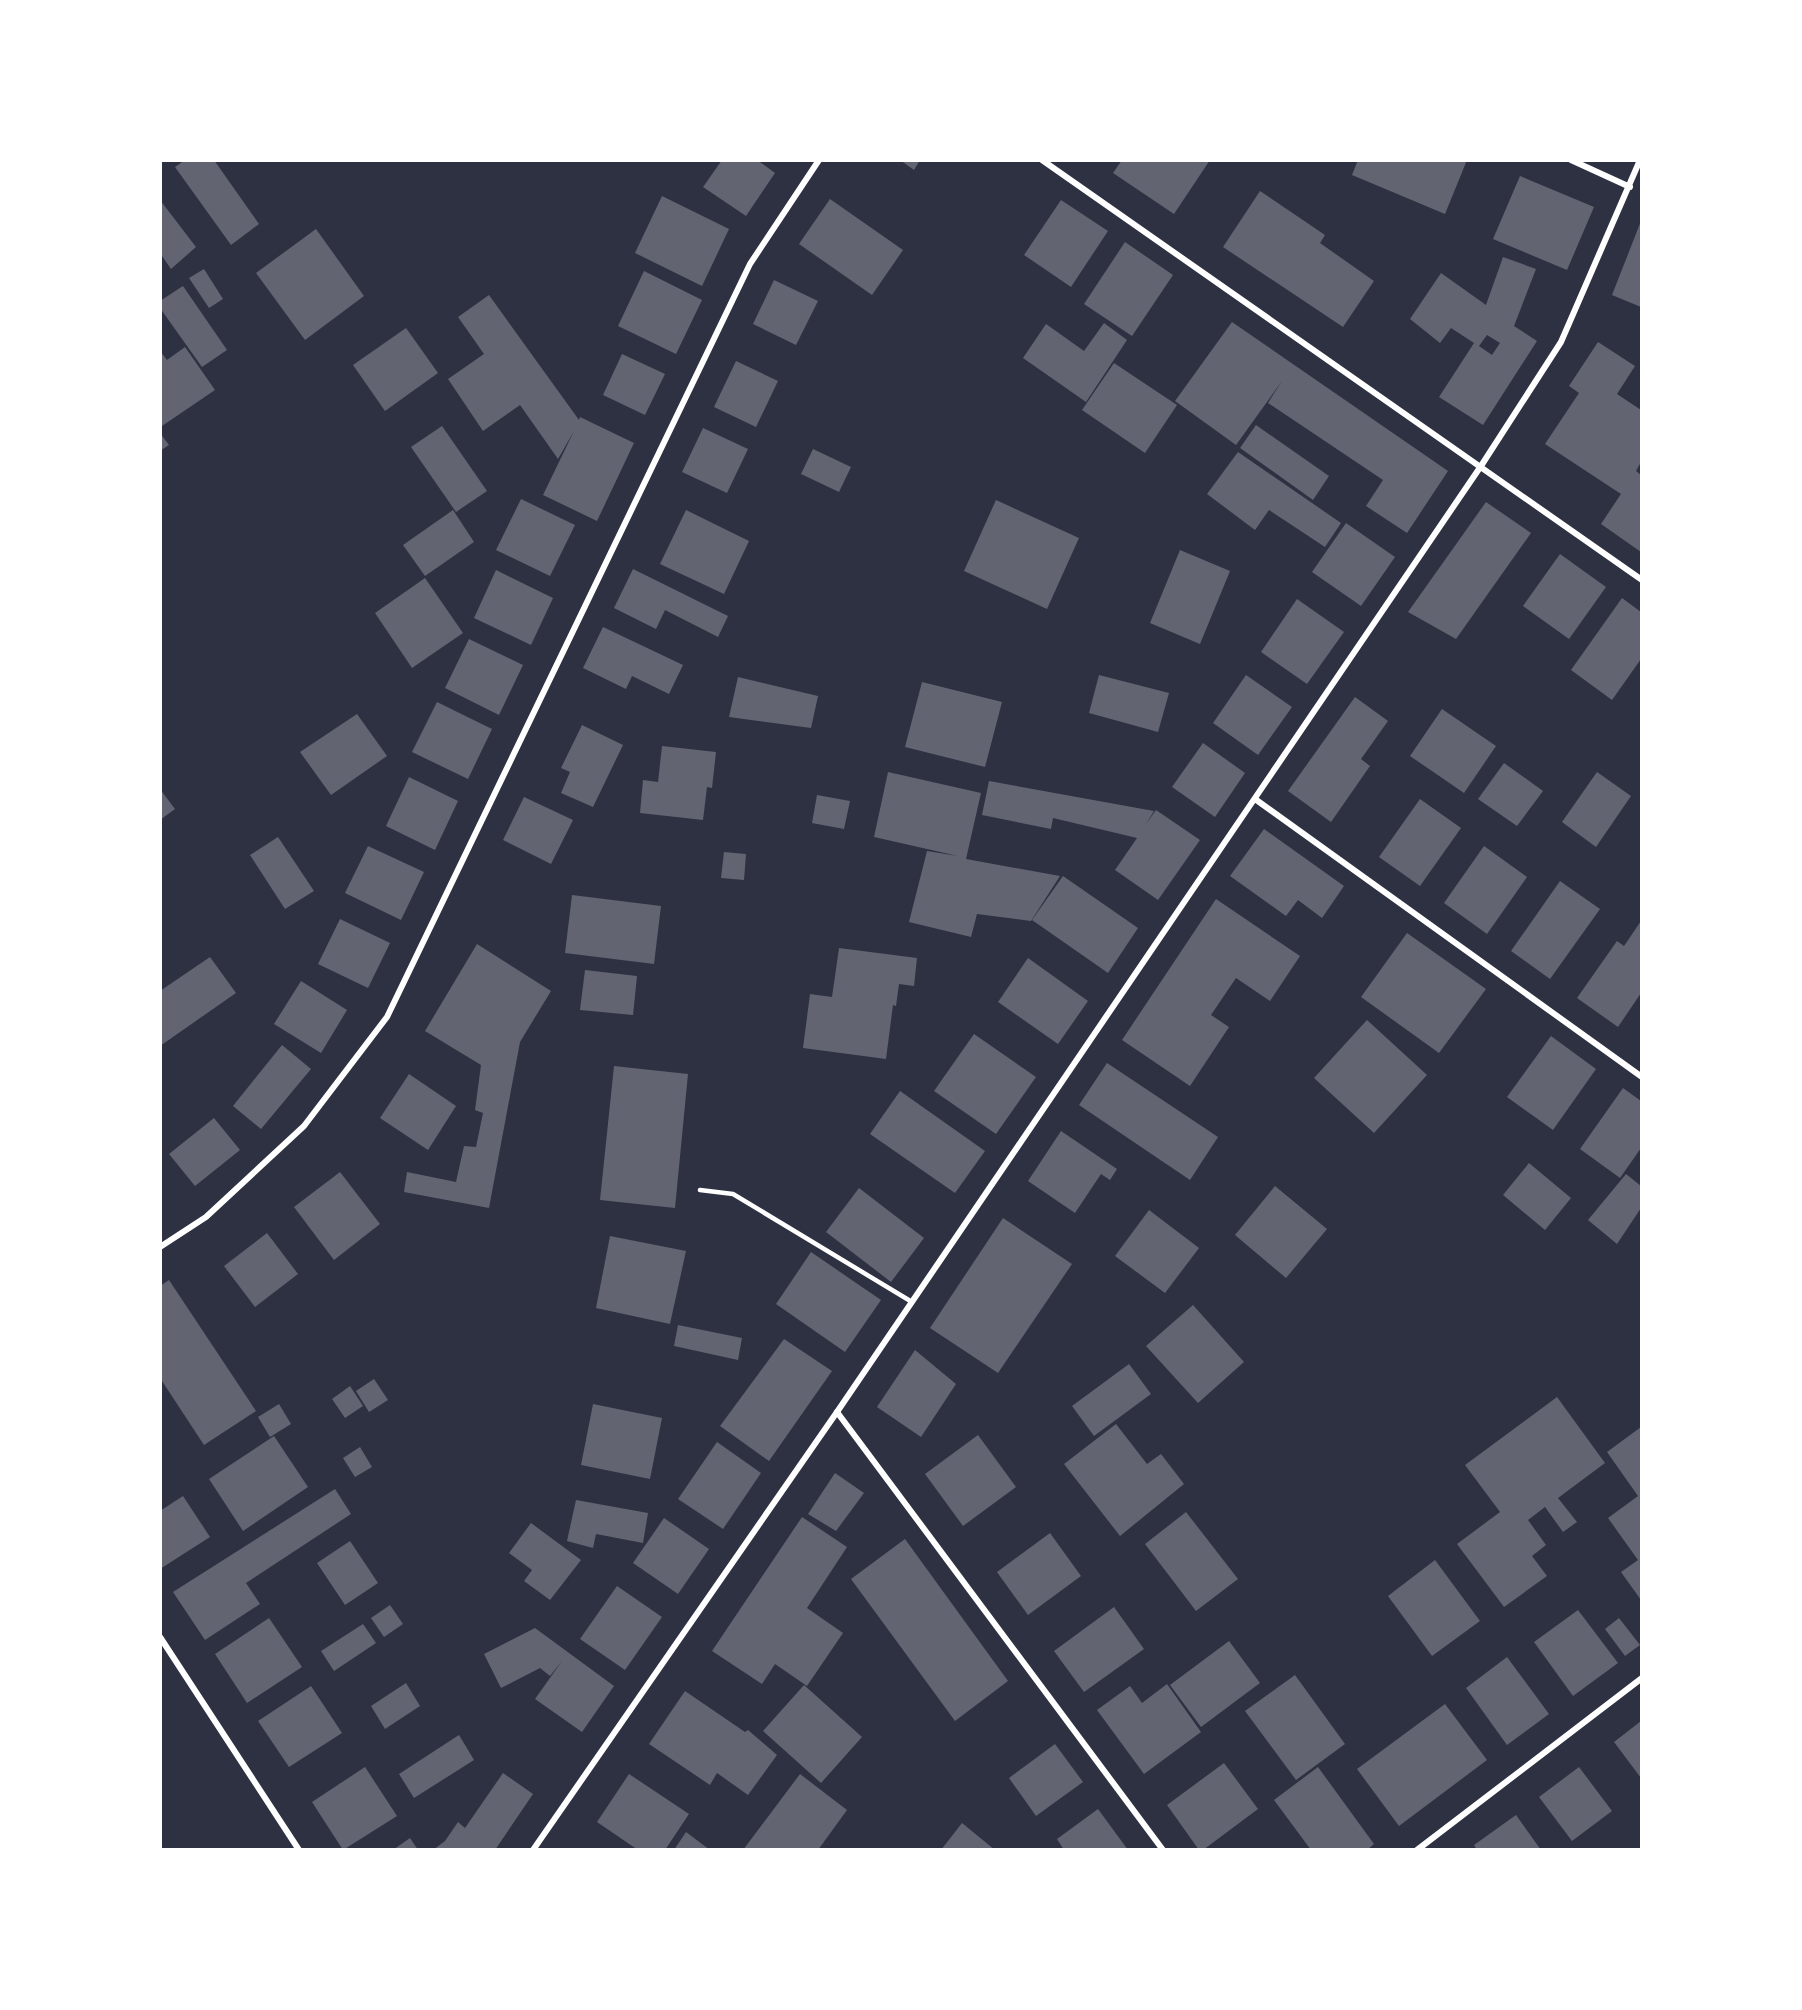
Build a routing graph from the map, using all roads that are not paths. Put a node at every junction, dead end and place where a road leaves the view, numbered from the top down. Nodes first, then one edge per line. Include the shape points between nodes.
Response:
1 (819, 160) edge
2 (1042, 160) edge
3 (1571, 160) edge
4 (1640, 160) edge
5 (1630, 187) junction
6 (1481, 466) junction
7 (1641, 580) edge
8 (1255, 799) junction
9 (1641, 1077) edge
10 (700, 1190) dead end
11 (160, 1247) edge
12 (912, 1302) junction
13 (837, 1412) junction
14 (160, 1637) edge
15 (1641, 1678) edge
16 (299, 1850) edge
17 (533, 1850) edge
18 (1163, 1850) edge
19 (1417, 1850) edge

1 - 11 street via 750,264 387,1017 304,1126 206,1217
2 - 6 street
3 - 5 street
4 - 5 street
5 - 6 street via 1561,342
6 - 7 street
6 - 8 street
8 - 9 street
8 - 12 street
10 - 12 lane via 733,1194
12 - 13 street
13 - 17 street
13 - 18 street
14 - 16 street
15 - 19 street

